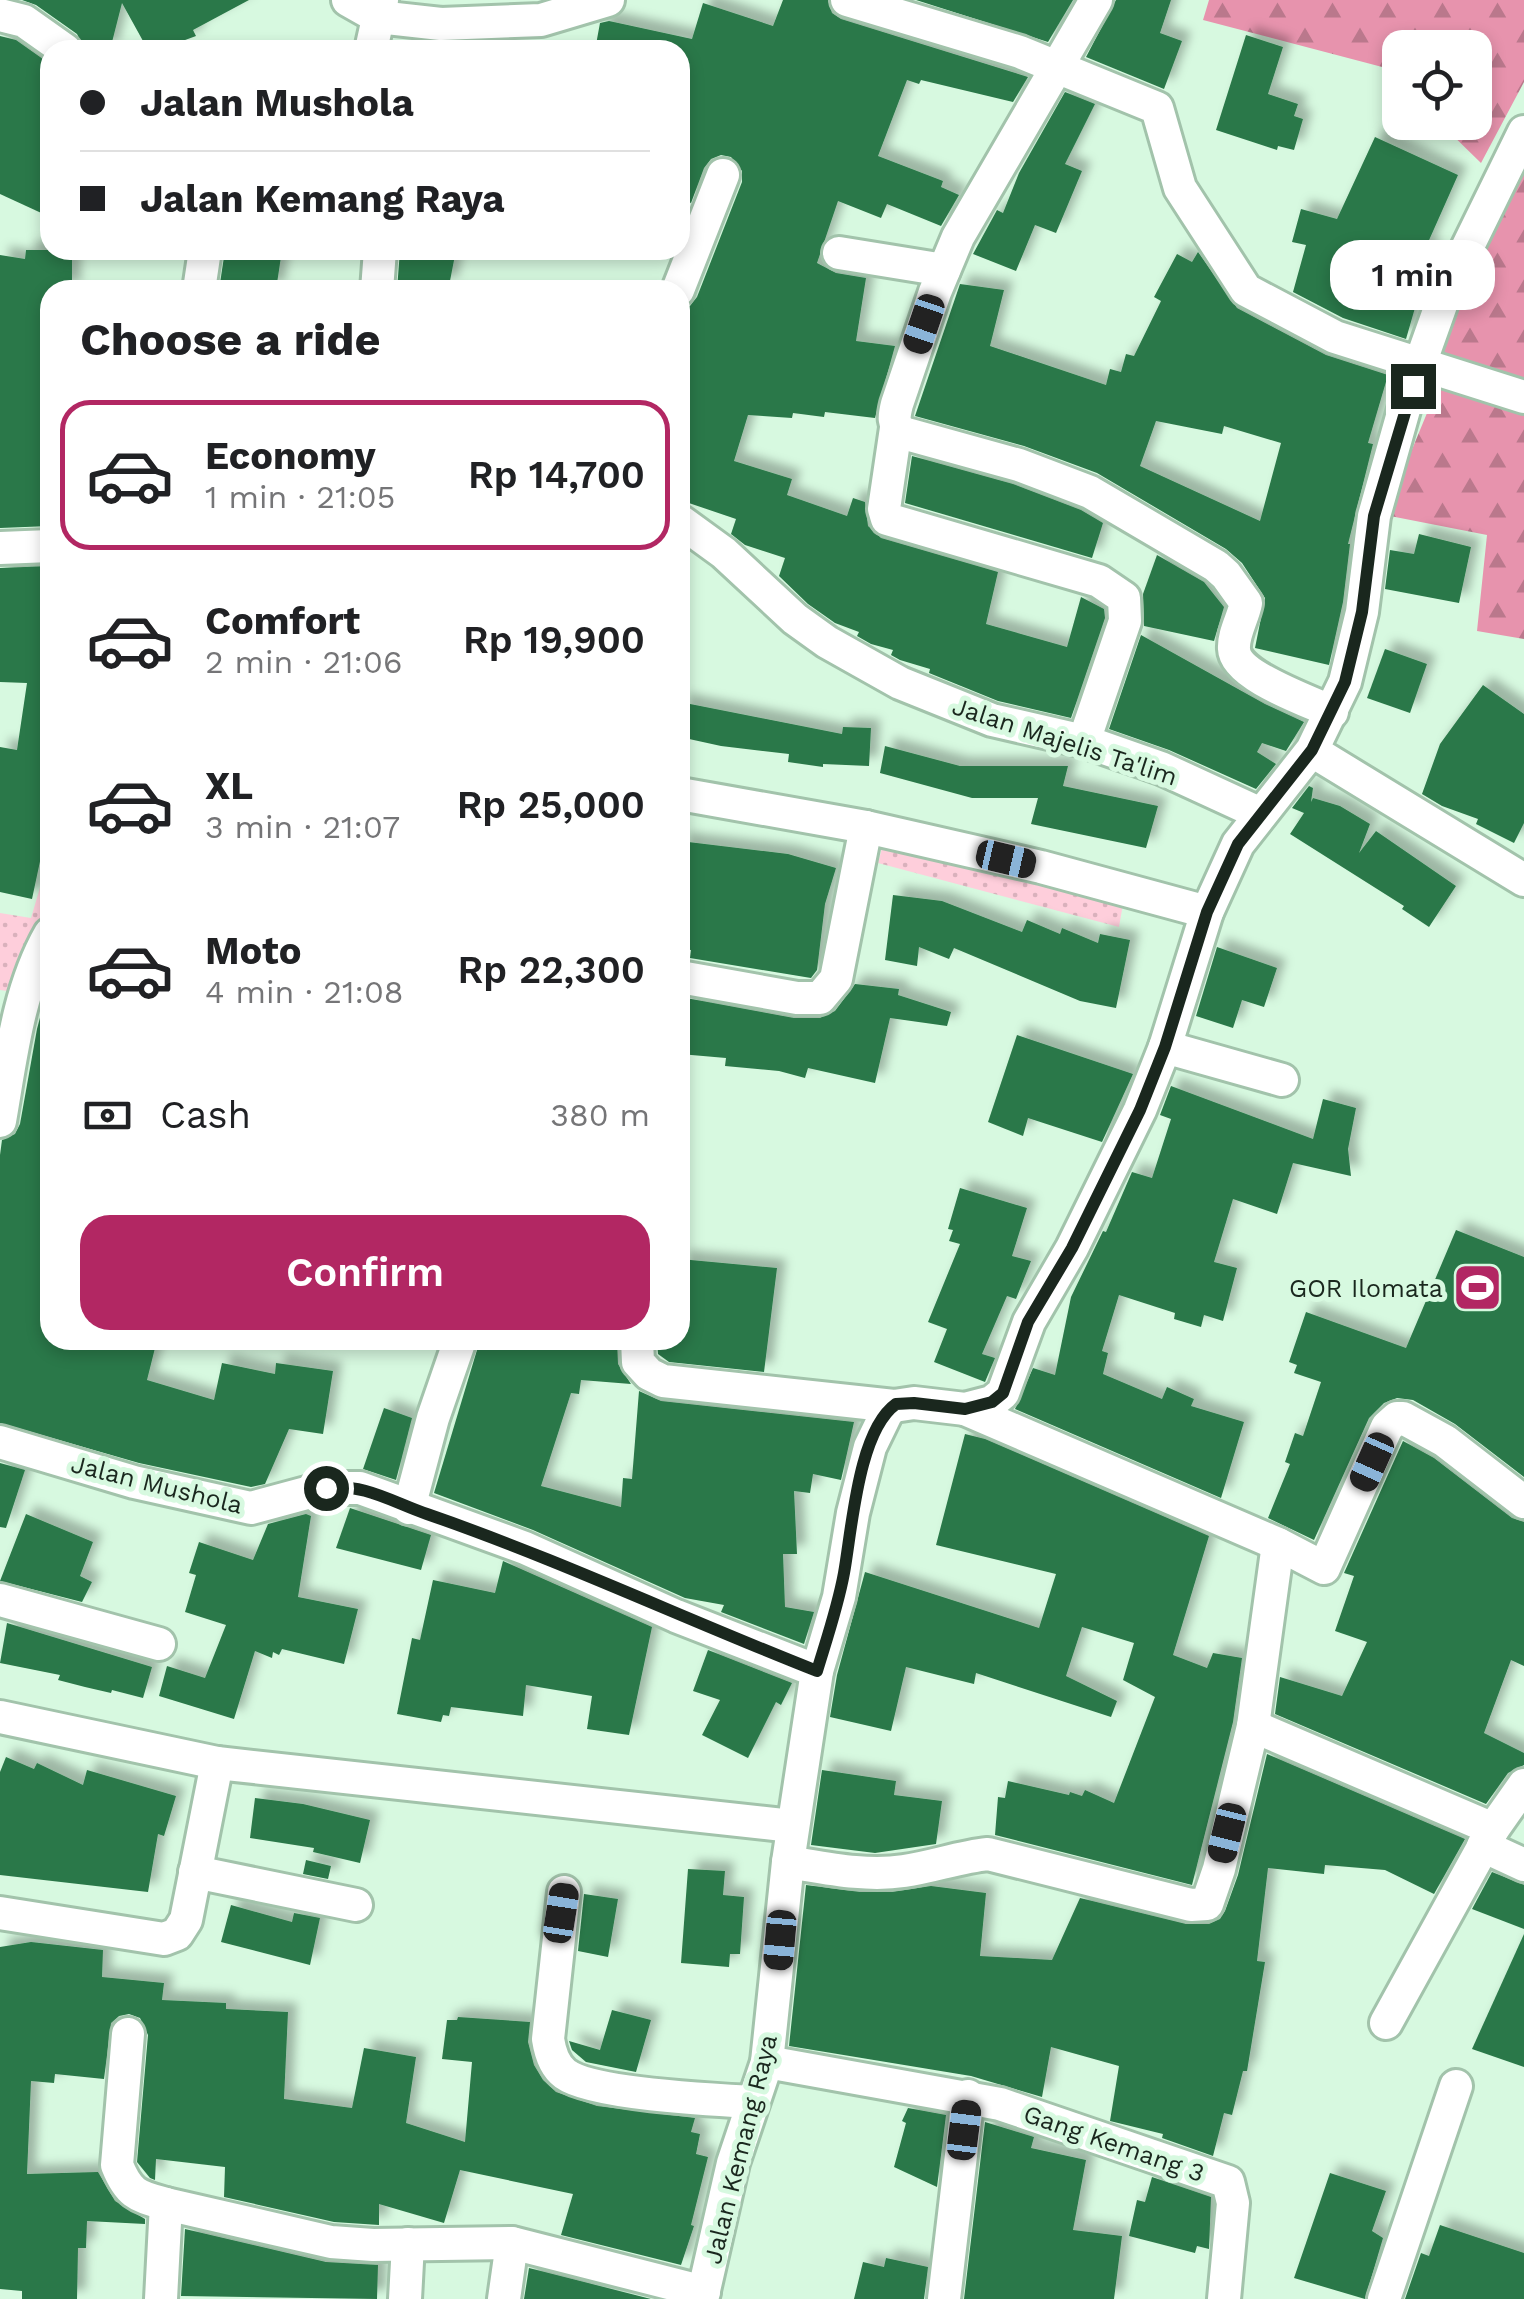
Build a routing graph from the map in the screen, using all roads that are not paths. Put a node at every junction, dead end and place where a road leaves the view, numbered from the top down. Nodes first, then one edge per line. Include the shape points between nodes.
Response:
1 (348, 0) edge
2 (608, 0) edge
3 (848, 0) edge
4 (1096, 0) edge
5 (380, 9) edge
6 (0, 15) edge
7 (51, 40) edge
8 (373, 40) edge
9 (1056, 66) junction
10 (1524, 132) edge
11 (722, 175) dead end
12 (838, 253) dead end
13 (690, 259) edge
14 (944, 270) junction
15 (1420, 366) junction
16 (1524, 398) edge
17 (896, 428) junction
18 (690, 528) edge
19 (40, 546) edge
20 (0, 548) edge
21 (1332, 712) junction
22 (1084, 742) junction
23 (1318, 755) dead end
24 (690, 796) edge
25 (1261, 814) junction
26 (866, 826) junction
27 (1524, 880) edge
28 (1207, 912) junction
29 (40, 951) edge
30 (690, 979) edge
31 (24, 1007) edge
32 (1165, 1047) junction
33 (1282, 1080) dead end
34 (0, 1120) edge
35 (457, 1350) edge
36 (638, 1350) edge
37 (894, 1406) junction
38 (965, 1409) junction
39 (0, 1442) edge
40 (1524, 1502) edge
41 (409, 1508) junction
42 (1278, 1544) junction
43 (0, 1600) edge
44 (159, 1644) dead end
45 (817, 1671) junction
46 (0, 1716) edge
47 (1253, 1726) junction
48 (217, 1763) junction
49 (1524, 1785) edge
50 (792, 1826) junction
51 (1488, 1837) junction
52 (788, 1862) junction
53 (1524, 1865) edge
54 (195, 1872) junction
55 (564, 1892) dead end
56 (356, 1905) dead end
57 (0, 1913) edge
58 (1386, 2023) dead end
59 (128, 2034) dead end
60 (767, 2062) junction
61 (1456, 2086) dead end
62 (968, 2096) junction
63 (753, 2102) junction
64 (166, 2204) junction
65 (512, 2243) junction
66 (408, 2244) junction
67 (703, 2296) edge
68 (161, 2299) edge
69 (406, 2299) edge
70 (504, 2299) edge
71 (944, 2299) edge
72 (1224, 2299) edge
73 (1384, 2299) edge

1 - 5 street
2 - 5 street via 541,20 488,24 441,24
3 - 9 street
4 - 9 street
5 - 8 street
6 - 7 street via 24,21
9 - 14 street
9 - 15 street via 1157,108 1180,188 1246,290 1334,337
10 - 15 street via 1446,291
11 - 13 street
12 - 14 street
14 - 17 street via 896,404
15 - 16 street
15 - 21 street via 1374,516 1355,647
17 - 21 street via 1090,492 1216,566 1246,603 1233,646 1239,664
17 - 22 street via 886,519 1099,580 1124,598 1125,621
18 - 22 street, Jalan Majelis Ta'lim via 795,619 900,684 992,720
19 - 20 street
21 - 25 street via 1296,774
22 - 25 street, Jalan Majelis Ta'lim
23 - 27 street
24 - 26 street
25 - 28 street via 1238,844
26 - 28 street
26 - 30 street via 836,979 820,998
28 - 32 street
29 - 31 street
31 - 34 street
32 - 33 street
32 - 38 street via 1120,1153 1028,1322 1003,1393
35 - 41 street
36 - 37 street via 638,1362 664,1381
37 - 38 street
37 - 45 street, Jalan Kemang Raya via 870,1447
38 - 42 street
39 - 41 street, Jalan Mushola via 251,1508 342,1486
40 - 42 street via 1445,1441 1397,1418 1387,1427 1324,1568
41 - 45 street, Jalan Mushola via 526,1548
42 - 47 street
43 - 44 street
45 - 50 street, Jalan Kemang Raya
46 - 48 street
47 - 51 street
47 - 52 street via 1207,1904 988,1854 902,1872
48 - 50 street
48 - 54 street
49 - 51 street
50 - 52 street, Jalan Kemang Raya
51 - 53 street
51 - 58 street
52 - 60 street, Jalan Kemang Raya
54 - 56 street
54 - 57 street via 186,1920 164,1939
55 - 63 street via 548,2040 564,2074 656,2094
59 - 64 street via 117,2166 134,2194
60 - 62 street, Gang Kemang 3
60 - 63 street, Jalan Kemang Raya
61 - 73 street
62 - 71 street
62 - 72 street, Gang Kemang 3 via 1228,2182 1233,2203
63 - 67 street, Jalan Kemang Raya
64 - 66 street via 332,2242
64 - 68 street
65 - 66 street
65 - 67 street
65 - 70 street
66 - 69 street

